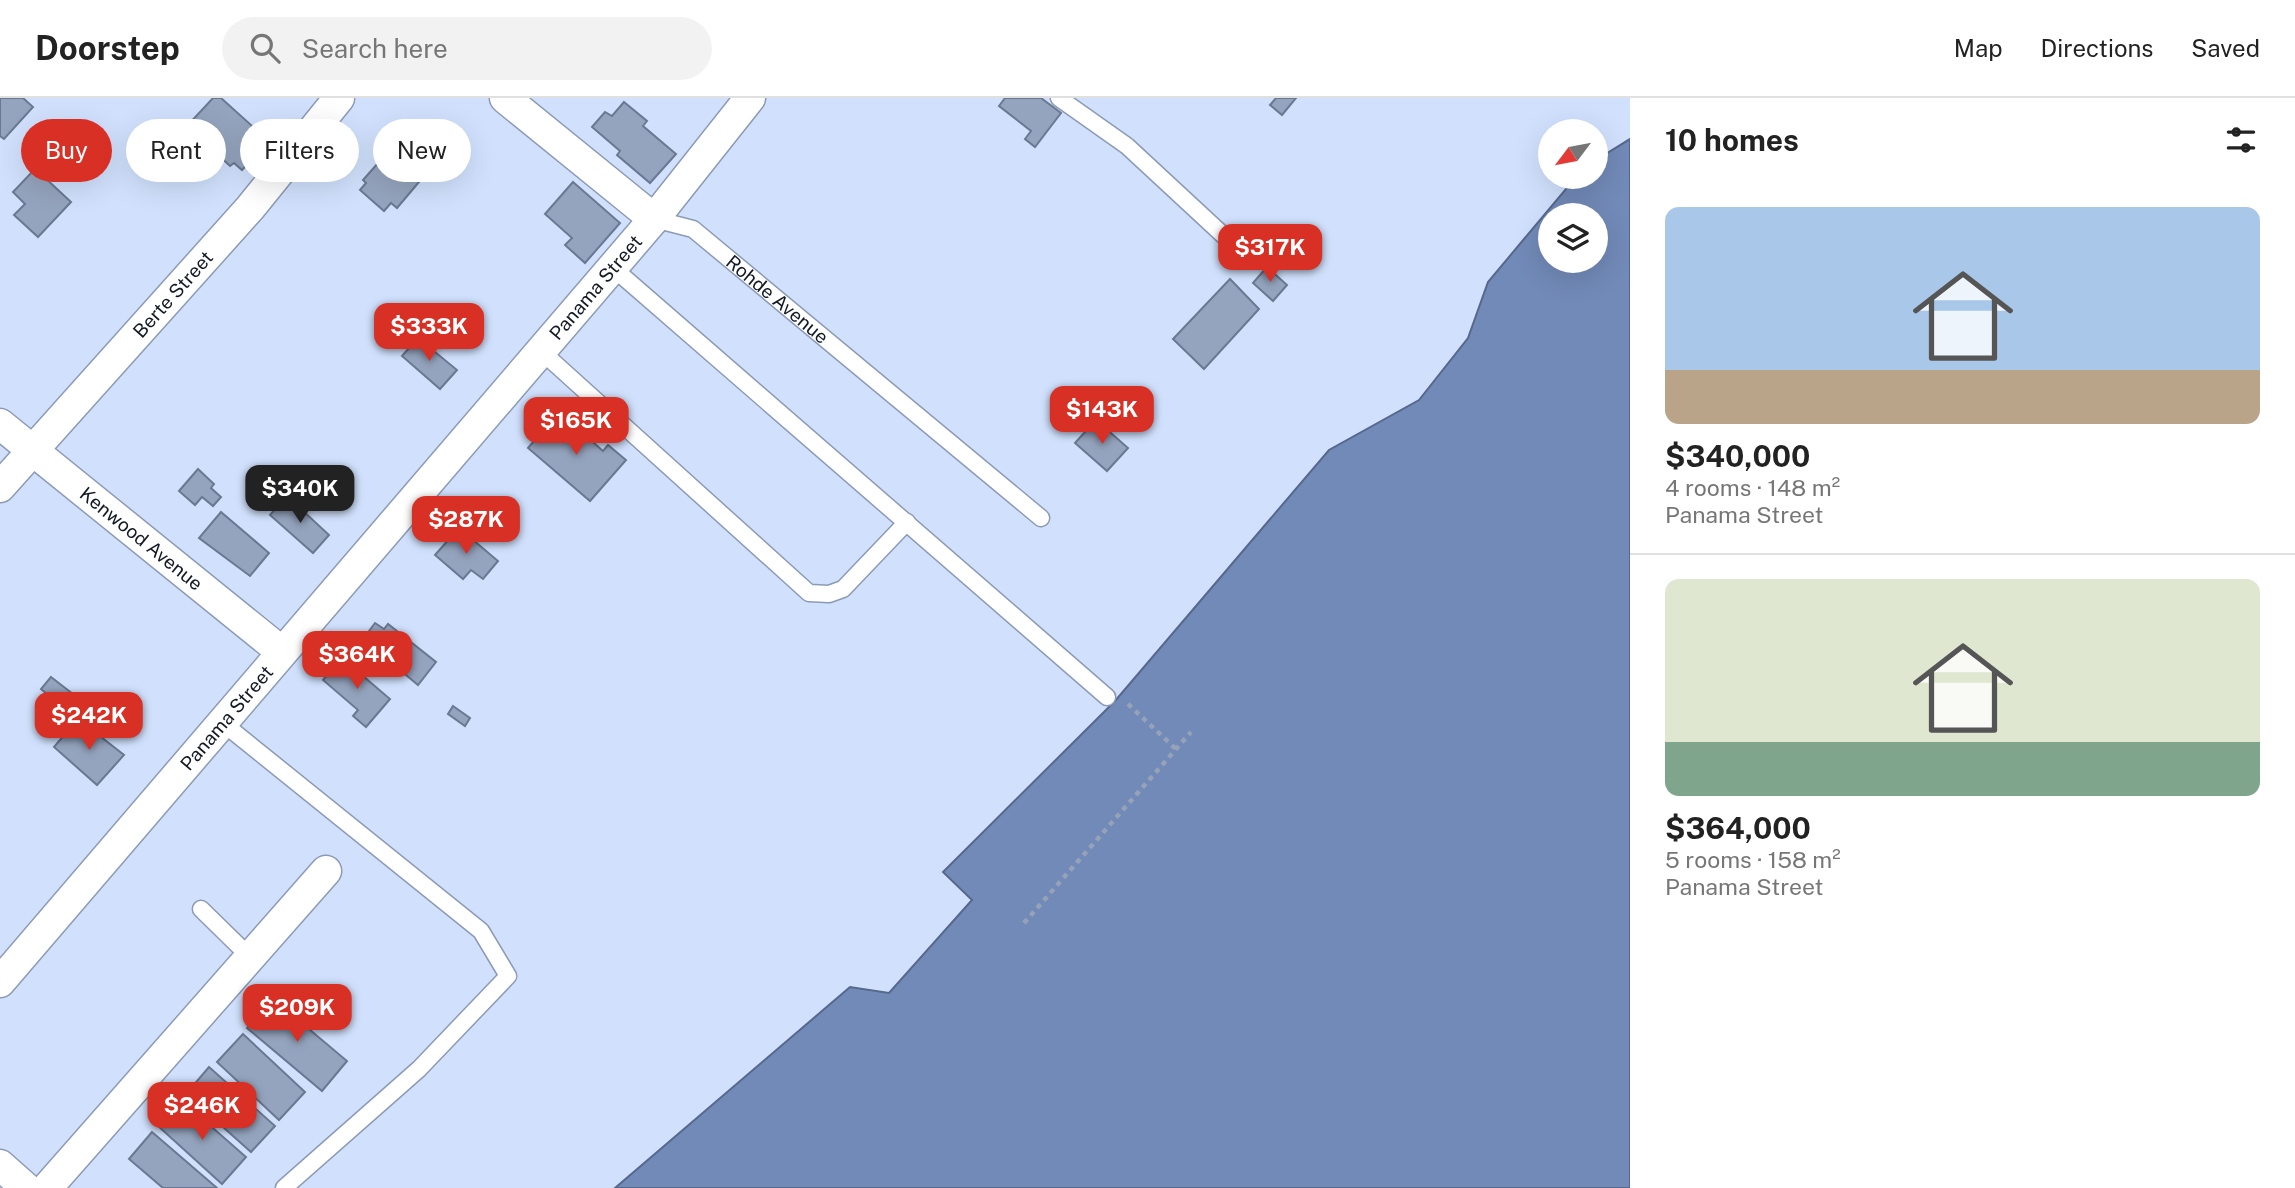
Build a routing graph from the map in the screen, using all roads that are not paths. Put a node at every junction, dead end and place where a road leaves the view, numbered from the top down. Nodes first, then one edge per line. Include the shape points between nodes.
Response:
1 (340, 98) edge
2 (505, 98) edge
3 (750, 98) edge
4 (1059, 98) edge
5 (654, 219) junction
6 (1223, 234) dead end
7 (612, 267) junction
8 (541, 351) junction
9 (0, 424) edge
10 (34, 452) junction
11 (0, 487) edge
12 (1041, 518) dead end
13 (907, 522) junction
14 (282, 652) junction
15 (1107, 697) dead end
16 (224, 724) junction
17 (326, 871) dead end
18 (201, 909) dead end
19 (250, 957) junction
20 (0, 982) edge
21 (0, 1165) edge
22 (26, 1188) edge
23 (47, 1188) edge
24 (284, 1188) edge

1 - 10 street, Berte Street via 250,208
2 - 5 street, Rohde Avenue
3 - 5 street, Panama Street
4 - 6 lane via 1127,146
5 - 7 street, Panama Street
5 - 12 lane, Rohde Avenue via 693,229
7 - 8 street, Panama Street
7 - 13 lane
8 - 13 lane via 809,593 843,589
8 - 14 street, Panama Street
9 - 10 street, Kenwood Avenue
10 - 11 street, Berte Street
10 - 14 street, Kenwood Avenue
13 - 15 lane
14 - 16 street, Panama Street
16 - 20 street, Panama Street
16 - 24 lane via 481,931 508,976 419,1069
17 - 19 street
18 - 19 lane
19 - 23 street
21 - 22 street

